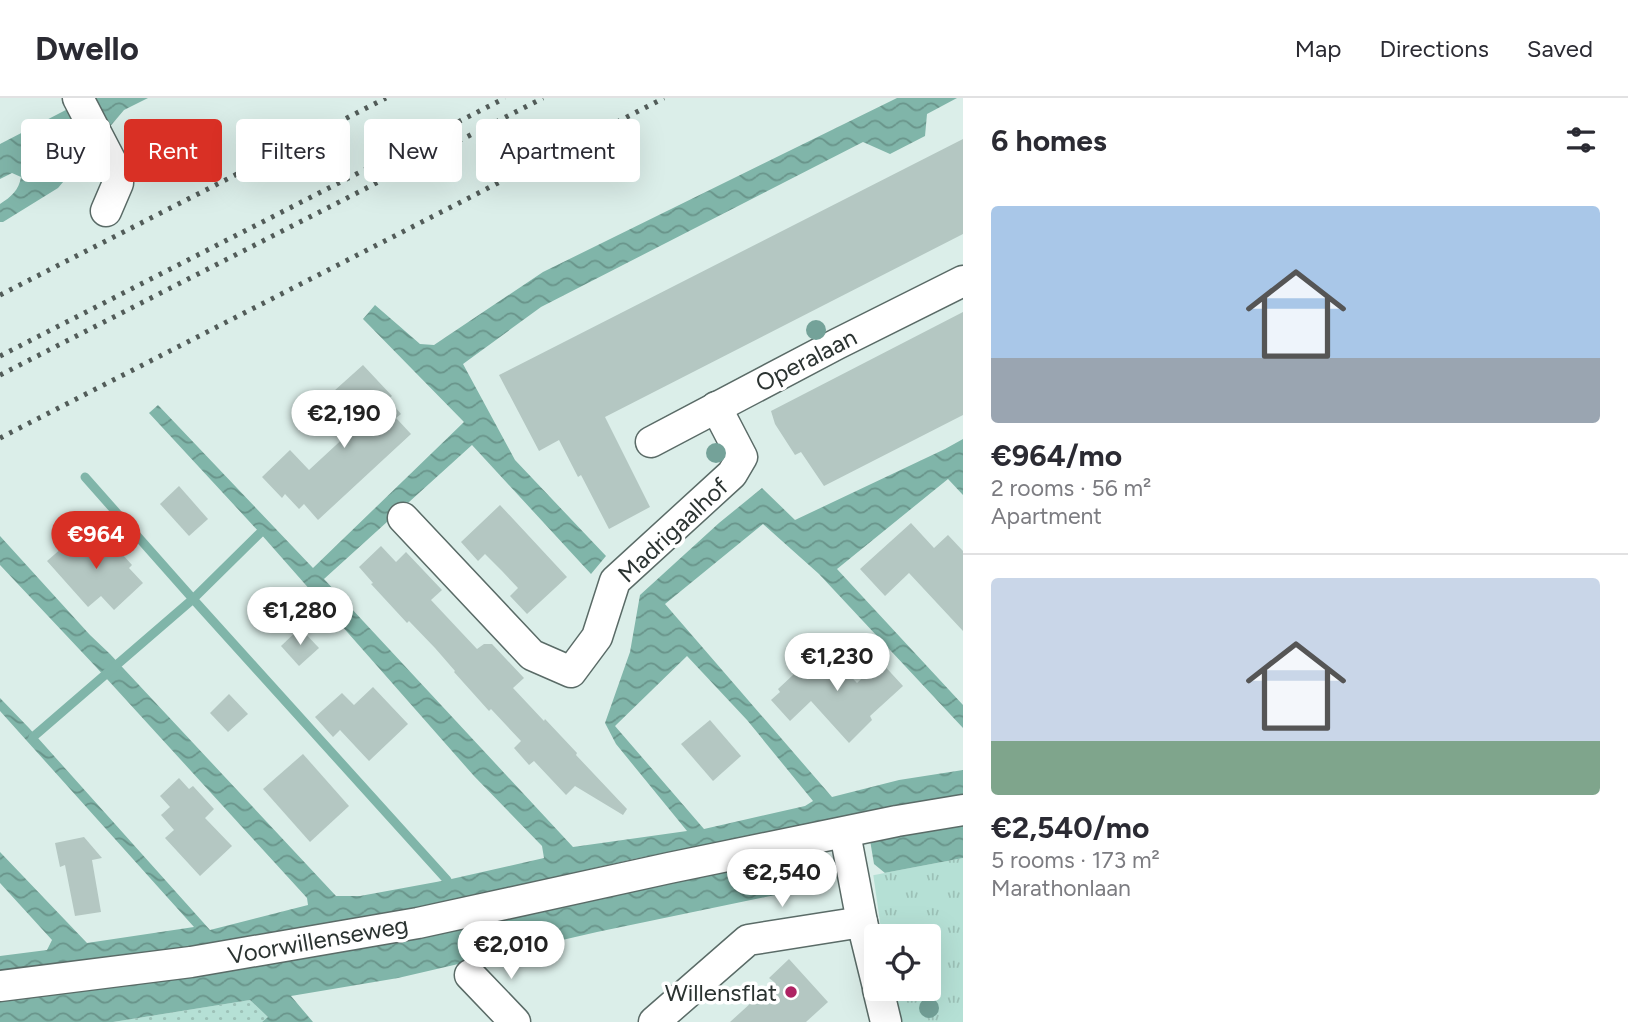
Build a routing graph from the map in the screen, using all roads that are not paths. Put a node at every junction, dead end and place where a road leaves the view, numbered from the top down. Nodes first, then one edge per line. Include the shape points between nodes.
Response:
1 (78, 98) edge
2 (106, 211) dead end
3 (963, 281) edge
4 (716, 407) junction
5 (651, 442) dead end
6 (403, 518) dead end
7 (963, 810) edge
8 (846, 835) junction
9 (862, 922) junction
10 (864, 930) edge
11 (470, 975) dead end
12 (0, 986) edge
13 (881, 1001) edge
14 (515, 1022) edge
15 (654, 1022) edge
16 (886, 1022) edge

1 - 2 street via 117,173 118,183
3 - 4 street, Operalaan
4 - 5 street, Operalaan
4 - 6 street, Madrigaalhof via 742,457 733,474 615,581 597,637 571,672 532,655
7 - 8 street, Voorwillenseweg
8 - 9 street
8 - 12 street, Voorwillenseweg via 418,923 191,961
9 - 10 street
9 - 15 street via 748,940
11 - 14 street
13 - 16 street

